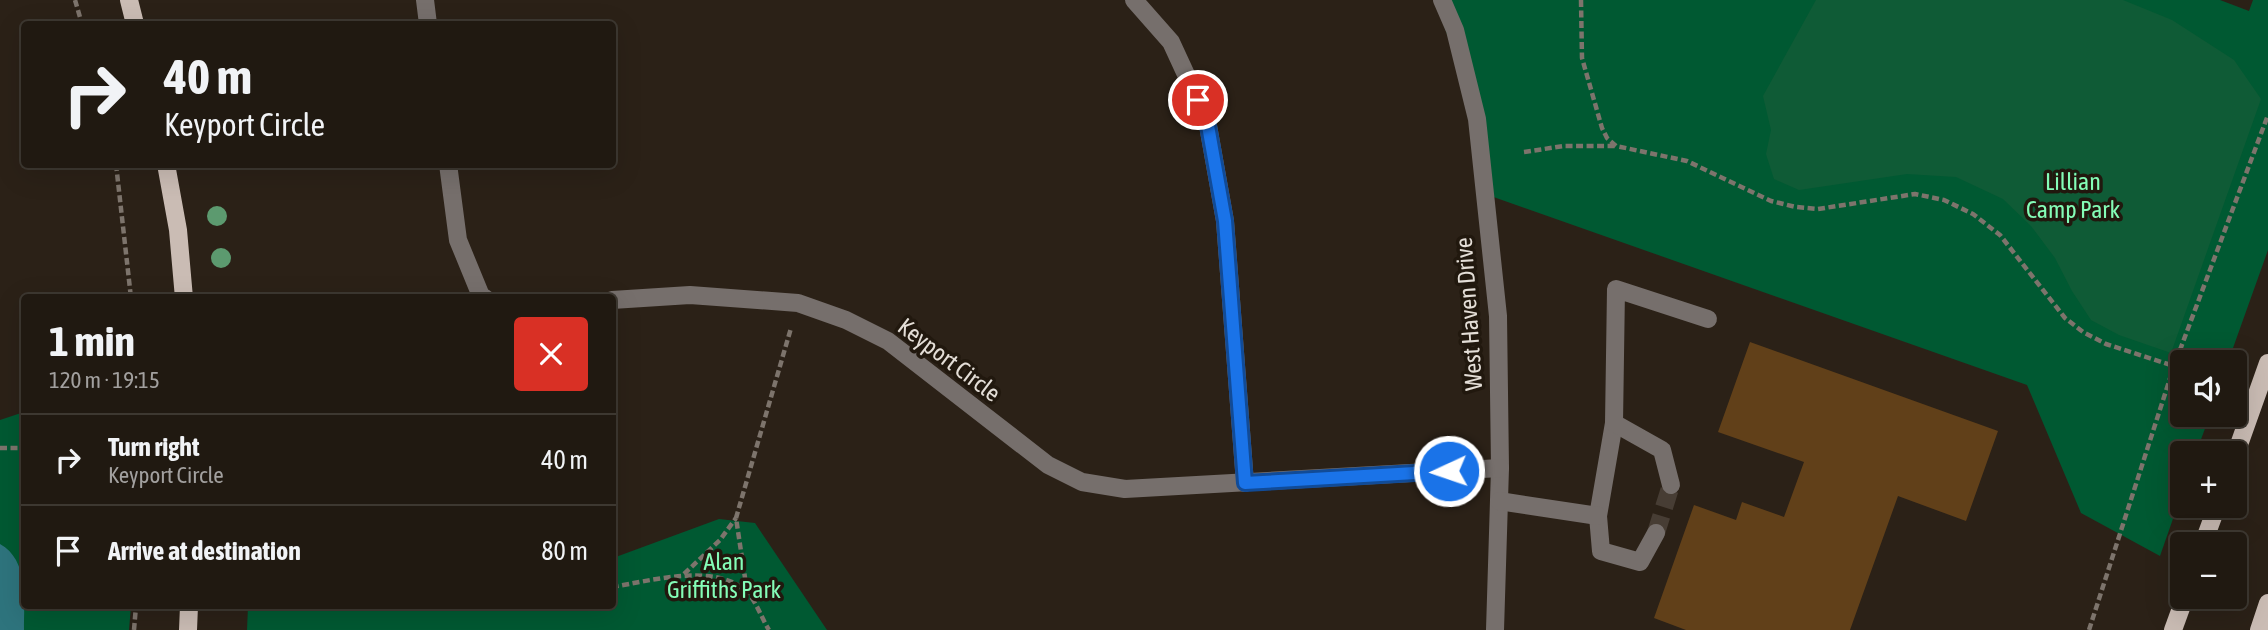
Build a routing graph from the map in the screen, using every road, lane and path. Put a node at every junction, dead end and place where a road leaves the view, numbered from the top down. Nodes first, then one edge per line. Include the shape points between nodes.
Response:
1 (75, 0) edge
2 (129, 0) edge
3 (425, 0) edge
4 (1134, 0) edge
5 (1441, 0) edge
6 (1581, 0) edge
7 (81, 21) edge
8 (134, 21) edge
9 (428, 21) edge
10 (2268, 115) edge
11 (1616, 146) junction
12 (1524, 152) dead end
13 (116, 168) edge
14 (167, 168) edge
15 (448, 168) edge
16 (131, 294) edge
17 (184, 294) edge
18 (480, 294) edge
19 (616, 300) edge
20 (798, 303) junction
21 (1708, 319) dead end
22 (2180, 350) edge
23 (2268, 363) edge
24 (2170, 365) edge
25 (2170, 378) edge
26 (1614, 422) junction
27 (2240, 441) edge
28 (0, 448) edge
29 (21, 448) edge
30 (1500, 468) junction
31 (1245, 483) junction
32 (1671, 485) tunnel mouth
33 (1499, 501) junction
34 (1598, 516) junction
35 (736, 518) junction
36 (1657, 533) tunnel mouth
37 (683, 575) junction
38 (616, 586) edge
39 (747, 591) junction
40 (2268, 603) edge
41 (136, 609) edge
42 (190, 609) edge
43 (2181, 609) edge
44 (134, 630) edge
45 (188, 630) edge
46 (769, 630) edge
47 (1495, 630) edge
48 (2089, 630) edge
49 (2173, 630) edge
50 (2259, 630) edge

1 - 7 path
2 - 8 main road
3 - 9 street
4 - 31 street via 1171,42 1207,120 1225,221
5 - 30 street, West Haven Drive via 1455,30 1477,119 1498,316
6 - 11 path via 1582,58 1602,128
10 - 22 path
11 - 12 path
11 - 24 path via 1686,160 1771,201 1796,207 1818,209 1915,194 1944,200 2000,235 2065,318 2083,332
13 - 16 path
14 - 17 main road
15 - 18 street via 458,240
19 - 20 street, Keyport Circle via 690,295
20 - 31 street, Keyport Circle via 888,341 1048,465 1082,482 1125,489
20 - 35 path
21 - 26 street via 1616,289
23 - 27 main road
25 - 48 path
26 - 32 street via 1662,450
26 - 34 street
28 - 29 path
30 - 31 street, Keyport Circle
30 - 33 street, West Haven Drive
33 - 34 street
33 - 47 street, West Haven Drive
34 - 36 street via 1601,551 1640,562
35 - 37 path
35 - 39 path
37 - 38 path
37 - 39 path via 706,575
39 - 46 path
40 - 50 main road
41 - 44 path
42 - 45 main road
43 - 49 main road

